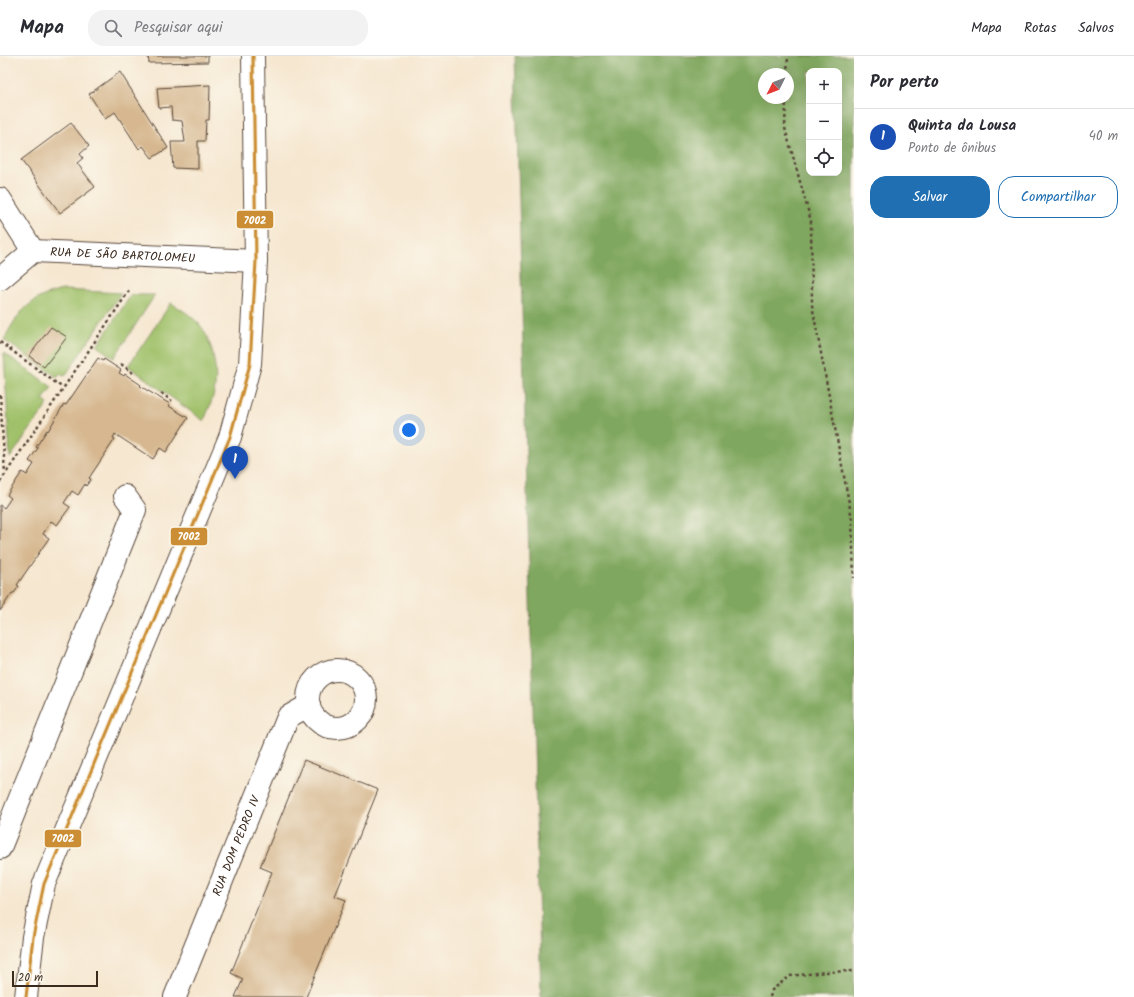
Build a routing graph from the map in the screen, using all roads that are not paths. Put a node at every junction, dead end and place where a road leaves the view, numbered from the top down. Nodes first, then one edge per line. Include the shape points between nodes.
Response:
1 (253, 56) edge
2 (0, 199) edge
3 (33, 251) junction
4 (256, 261) junction
5 (0, 279) edge
6 (125, 496) dead end
7 (309, 705) dead end
8 (0, 848) edge
9 (26, 997) edge
10 (175, 997) edge

1 - 4 street
2 - 3 street
3 - 4 street, RUA DE SÃO BARTOLOMEU
3 - 5 street, RUA DE SÃO BARTOLOMEU
4 - 9 street via 250,364 230,437 44,884 33,937
6 - 8 street via 135,510
7 - 10 street, RUA DOM PEDRO IV via 288,717

